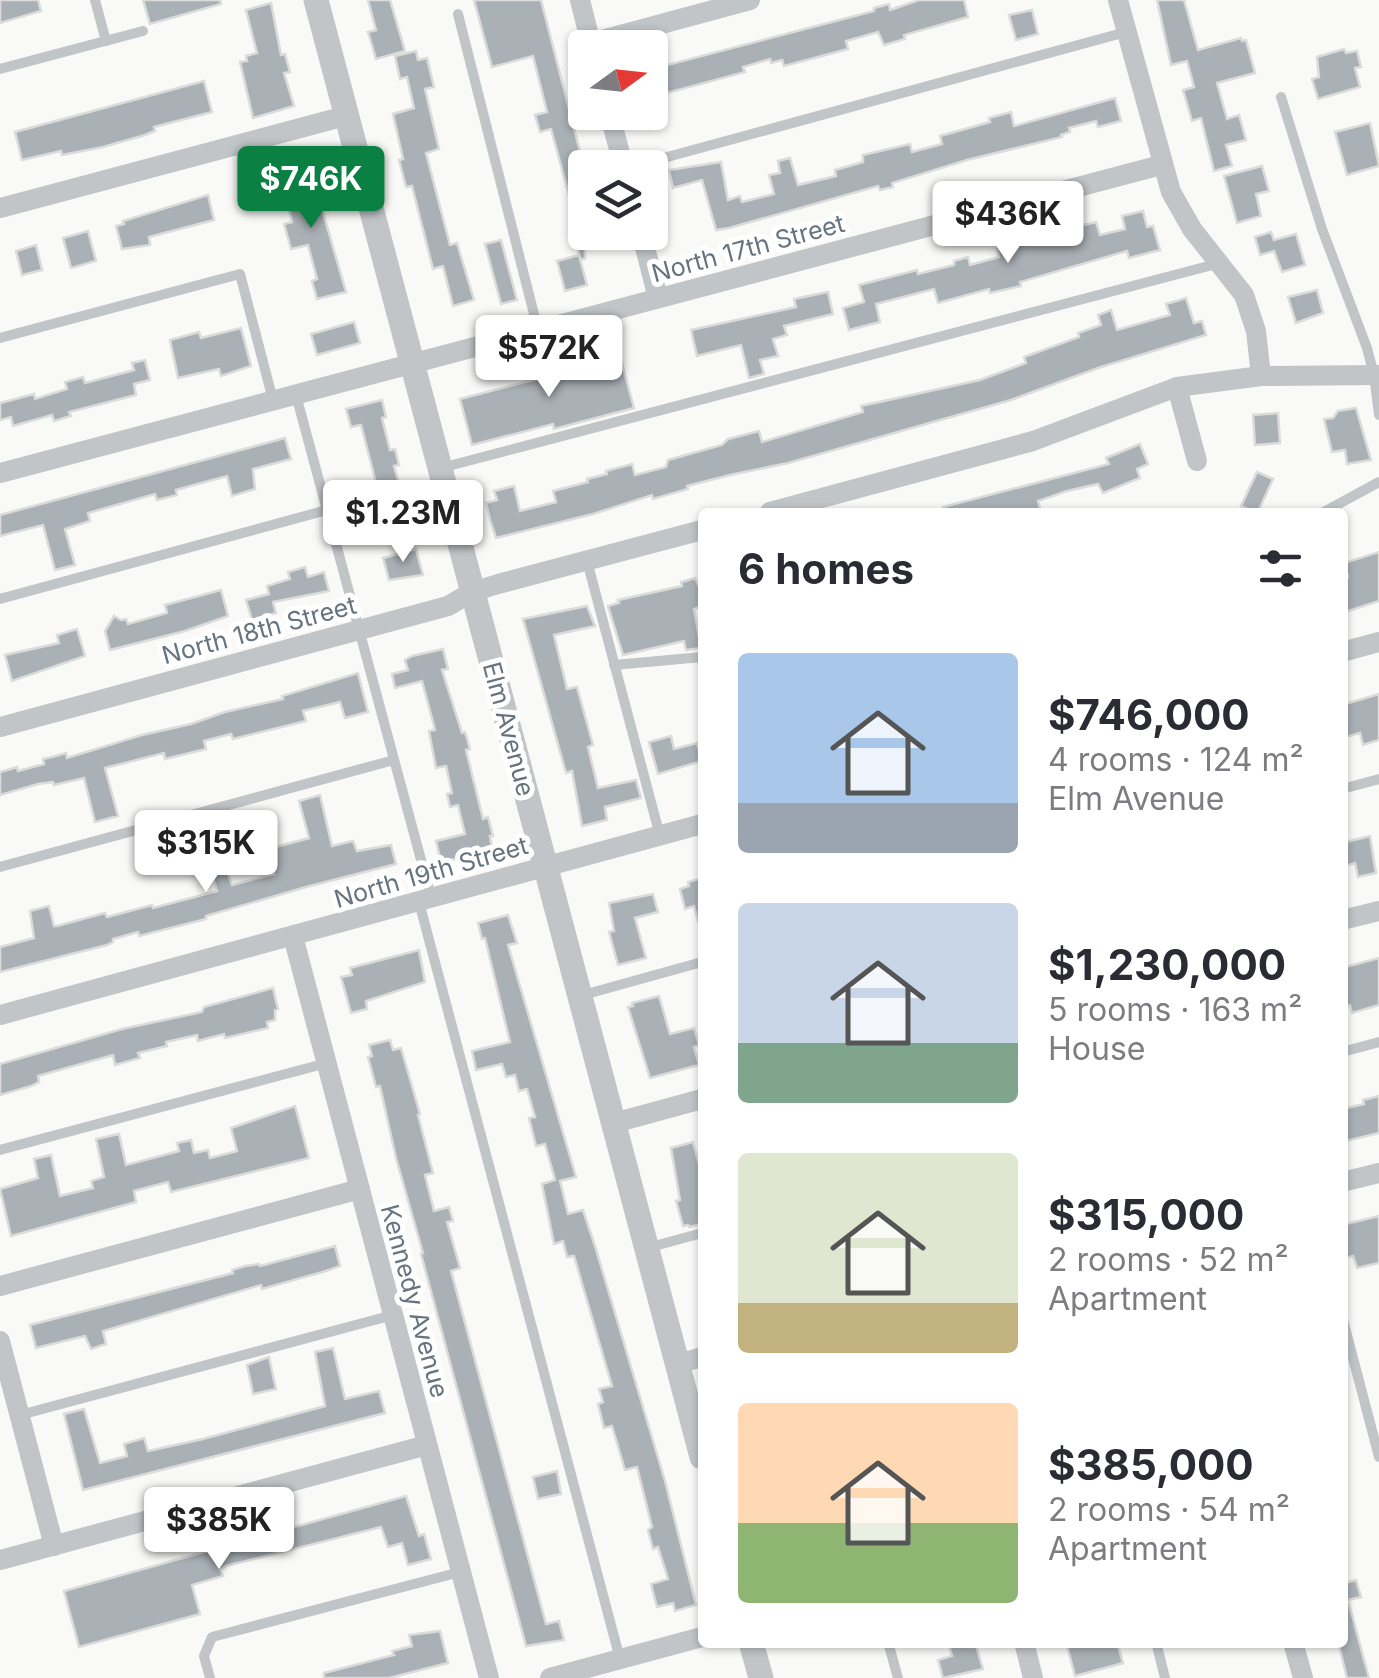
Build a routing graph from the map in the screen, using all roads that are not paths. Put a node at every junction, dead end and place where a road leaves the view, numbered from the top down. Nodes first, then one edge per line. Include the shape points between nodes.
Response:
1 (95, 0) edge
2 (316, 0) edge
3 (580, 0) edge
4 (750, 0) edge
5 (1118, 0) edge
6 (458, 14) dead end
7 (588, 30) edge
8 (645, 30) edge
9 (143, 31) dead end
10 (1126, 32) junction
11 (106, 41) junction
12 (0, 69) edge
13 (1281, 97) dead end
14 (349, 115) junction
15 (668, 156) edge
16 (1162, 164) junction
17 (0, 208) edge
18 (646, 250) edge
19 (1220, 263) junction
20 (658, 298) junction
21 (538, 330) junction
22 (0, 338) edge
23 (412, 364) junction
24 (1377, 375) edge
25 (1261, 376) junction
26 (1177, 387) junction
27 (296, 395) junction
28 (273, 401) junction
29 (1379, 415) edge
30 (1197, 461) dead end
31 (440, 469) junction
32 (0, 473) edge
33 (1379, 482) edge
34 (785, 508) edge
35 (1331, 508) edge
36 (328, 510) junction
37 (698, 531) edge
38 (587, 561) junction
39 (472, 592) junction
40 (0, 599) edge
41 (359, 629) junction
42 (1379, 642) edge
43 (1348, 650) edge
44 (698, 657) edge
45 (614, 665) junction
46 (0, 726) edge
47 (394, 760) junction
48 (1379, 779) edge
49 (1348, 787) edge
50 (698, 825) edge
51 (660, 836) junction
52 (546, 866) junction
53 (0, 867) edge
54 (425, 900) junction
55 (1379, 911) edge
56 (1348, 919) edge
57 (293, 936) junction
58 (698, 963) edge
59 (580, 995) junction
60 (0, 1015) edge
61 (1379, 1042) edge
62 (1348, 1050) edge
63 (326, 1063) junction
64 (698, 1100) edge
65 (614, 1123) junction
66 (0, 1150) edge
67 (1379, 1172) edge
68 (1348, 1180) edge
69 (360, 1190) junction
70 (698, 1234) edge
71 (647, 1248) junction
72 (0, 1286) edge
73 (393, 1315) junction
74 (1348, 1339) edge
75 (0, 1341) edge
76 (690, 1361) edge
77 (20, 1415) junction
78 (698, 1425) edge
79 (428, 1446) junction
80 (1379, 1457) edge
81 (54, 1546) junction
82 (0, 1560) edge
83 (461, 1572) junction
84 (698, 1637) edge
85 (754, 1648) edge
86 (890, 1648) edge
87 (1026, 1648) edge
88 (1158, 1648) edge
89 (1295, 1648) edge
90 (620, 1659) junction
91 (210, 1678) edge
92 (488, 1678) edge
93 (550, 1678) edge
94 (761, 1678) edge
95 (898, 1678) edge
96 (1033, 1678) edge
97 (1165, 1678) edge
98 (1303, 1678) edge

1 - 11 lane
2 - 14 street, Elm Avenue
3 - 7 street
4 - 8 street
5 - 10 street
6 - 21 lane
9 - 11 lane
10 - 15 lane
10 - 16 street
11 - 12 lane
13 - 24 lane
14 - 17 street
14 - 23 street, Elm Avenue
16 - 19 street via 1180,209
16 - 20 street, North 17th Street
18 - 20 street
19 - 25 street via 1250,306
19 - 31 lane
20 - 21 street, North 17th Street
21 - 23 street, North 17th Street
22 - 28 lane via 240,274
23 - 27 street, North 17th Street
23 - 31 street, Elm Avenue
24 - 25 street
24 - 29 lane
25 - 26 street
26 - 30 street
26 - 34 street via 1015,446
27 - 28 street, North 17th Street
27 - 36 lane
28 - 32 street, North 17th Street
31 - 39 street, Elm Avenue
33 - 35 lane
36 - 40 lane
36 - 41 lane
37 - 38 street, North 18th Street
38 - 39 street, North 18th Street
38 - 45 lane
39 - 41 street, North 18th Street via 448,606
39 - 52 street, Elm Avenue
41 - 46 street, North 18th Street
41 - 47 lane
42 - 43 street
44 - 45 lane
45 - 51 lane
47 - 53 lane
47 - 54 lane
48 - 49 lane
50 - 51 street, North 19th Street
51 - 52 street, North 19th Street
52 - 54 street, North 19th Street
52 - 59 street, Elm Avenue
54 - 57 street, North 19th Street
54 - 90 lane
55 - 56 street
57 - 60 street, North 19th Street
57 - 63 street, Kennedy Avenue
58 - 59 lane
59 - 65 street, Elm Avenue
61 - 62 lane
63 - 66 lane
63 - 69 street, Kennedy Avenue
64 - 65 street
65 - 71 street, Elm Avenue
67 - 68 street
69 - 72 street
69 - 73 street, Kennedy Avenue
70 - 71 lane
71 - 76 street, Elm Avenue
73 - 77 lane
73 - 79 street, Kennedy Avenue
74 - 80 lane
75 - 77 street
76 - 78 street, Elm Avenue
77 - 81 street
79 - 81 street
79 - 83 street, Kennedy Avenue
81 - 82 street
83 - 91 lane via 212,1637 204,1656
83 - 92 street, Kennedy Avenue
84 - 90 street
85 - 94 street
86 - 95 lane
87 - 96 street
88 - 97 lane
89 - 98 street
90 - 93 street

